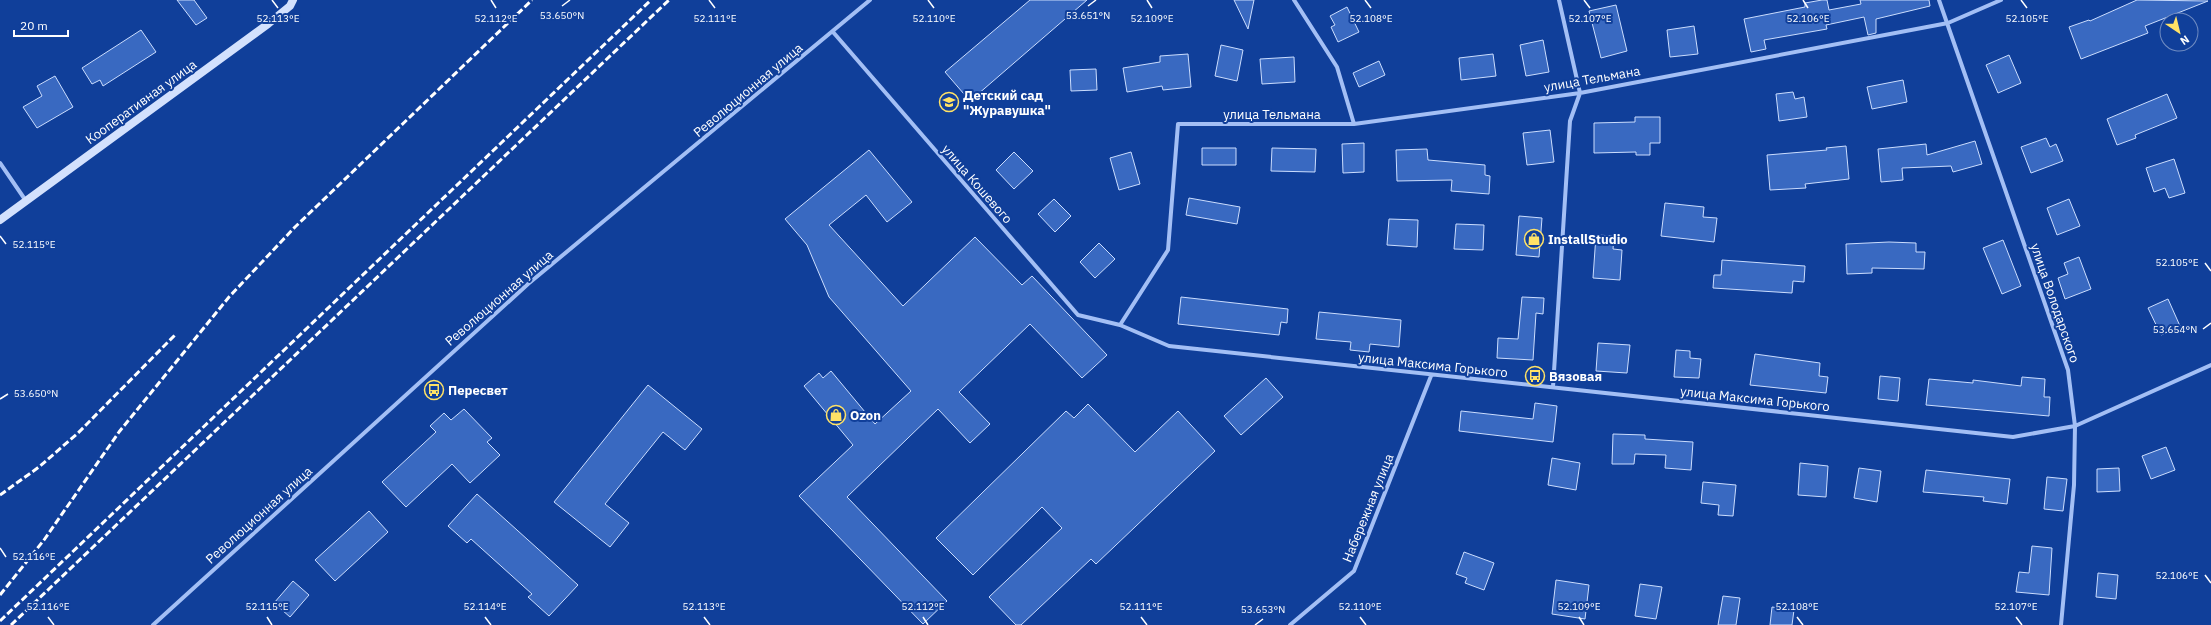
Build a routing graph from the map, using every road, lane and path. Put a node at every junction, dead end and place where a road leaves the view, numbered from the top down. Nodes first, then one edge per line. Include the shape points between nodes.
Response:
1 (293, 0) edge
2 (870, 0) edge
3 (1294, 0) edge
4 (1559, 0) edge
5 (1939, 0) edge
6 (2001, 0) edge
7 (1948, 23) junction
8 (833, 32) junction
9 (1580, 93) junction
10 (1354, 124) junction
11 (0, 163) edge
12 (26, 201) junction
13 (0, 220) edge
14 (1120, 325) junction
15 (2211, 365) edge
16 (1431, 376) junction
17 (1553, 387) junction
18 (2075, 426) junction
19 (153, 625) edge
20 (1290, 625) edge
21 (2061, 625) edge

1 - 12 street, Кооперативная улица via 290,6 268,24
2 - 8 street, Революционная улица
3 - 10 street via 1337,67
4 - 9 street
5 - 7 street, улица Володарского
6 - 7 street, улица Тельмана
7 - 9 street, улица Тельмана
7 - 18 street, улица Володарского via 2068,370
8 - 14 street, улица Кошевого via 1078,315
8 - 19 street, Революционная улица via 528,284
9 - 10 street, улица Тельмана
9 - 17 street via 1570,121
10 - 14 street, улица Тельмана via 1178,124 1168,250
11 - 12 street
12 - 13 street, Кооперативная улица
14 - 16 street, улица Максима Горького via 1169,346
15 - 18 street, улица Максима Горького
16 - 17 street, улица Максима Горького
16 - 20 street, Набережная улица via 1354,572
17 - 18 street, улица Максима Горького via 2013,437
18 - 21 street, улица Володарского via 2074,485

